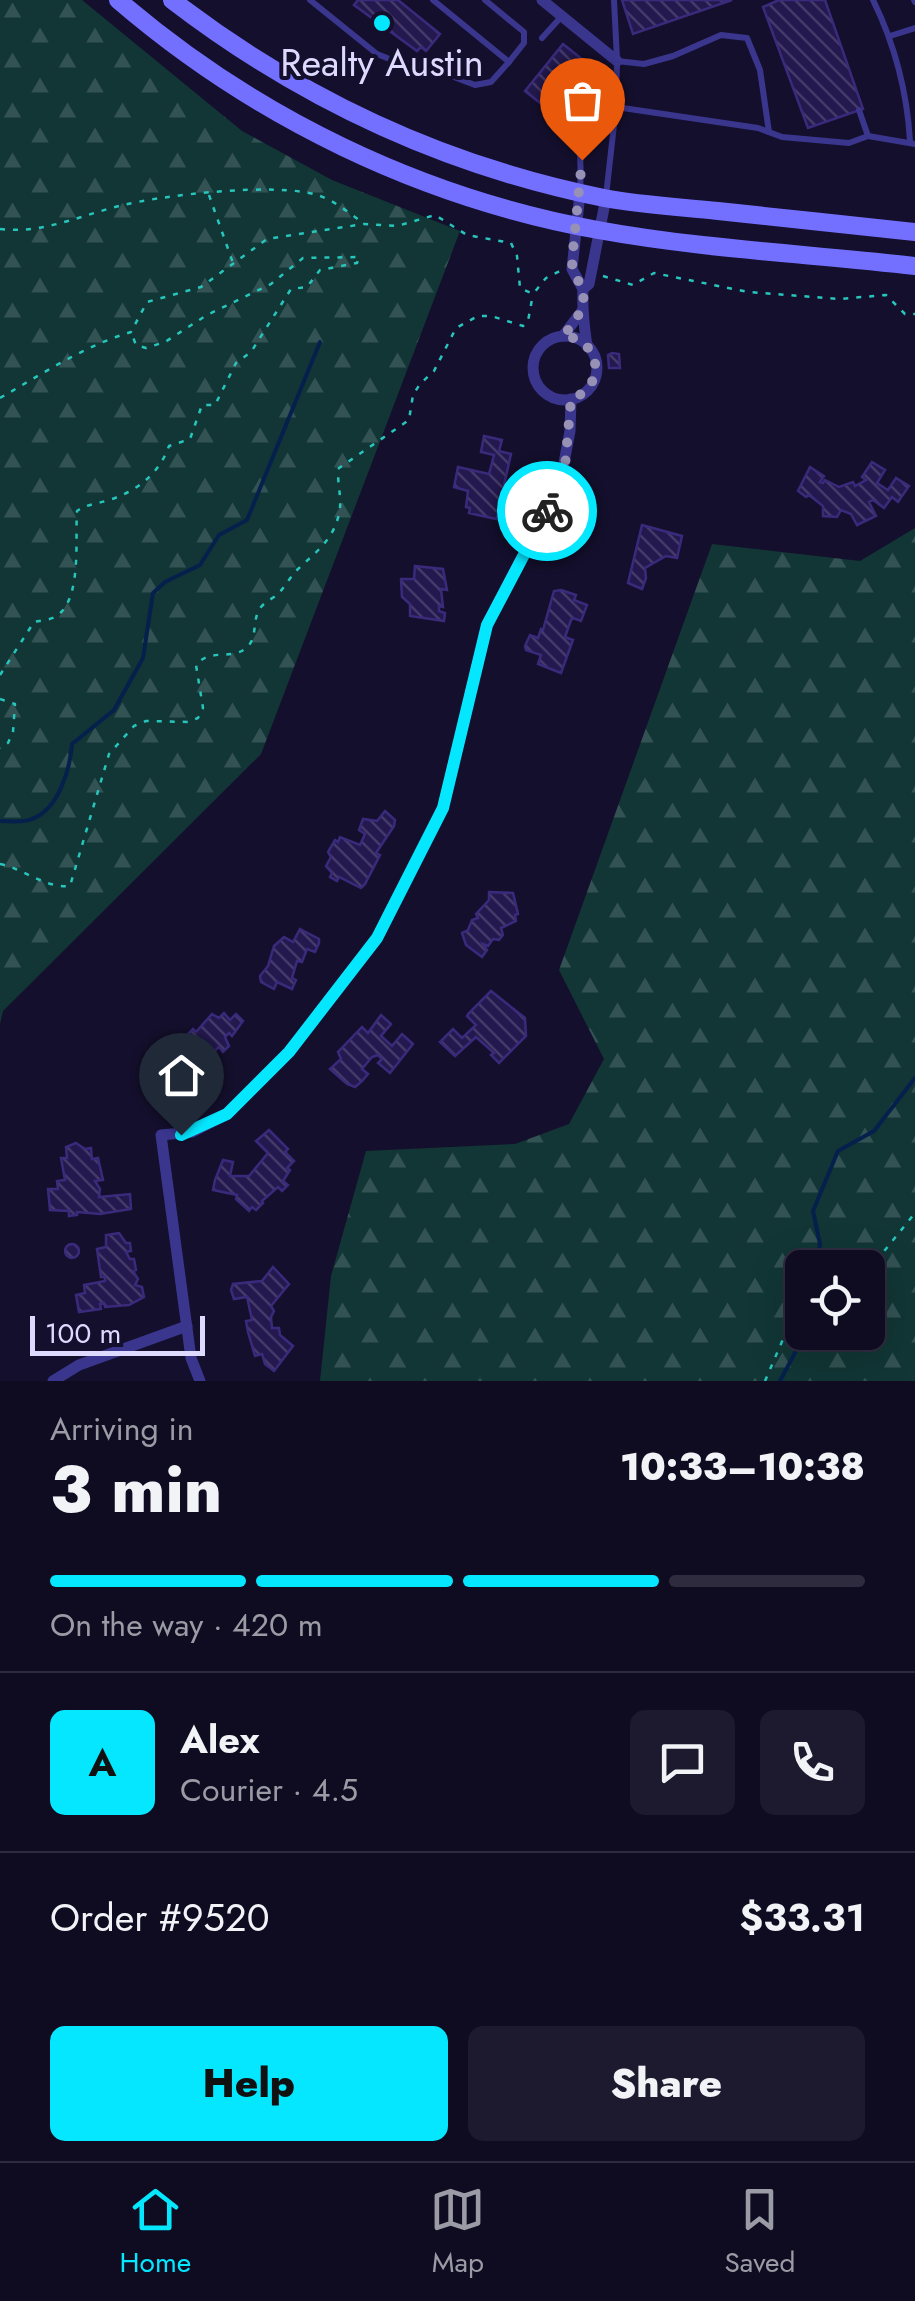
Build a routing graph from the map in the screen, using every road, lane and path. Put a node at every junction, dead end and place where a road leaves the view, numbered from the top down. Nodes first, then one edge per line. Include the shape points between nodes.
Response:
1 (172, 0) edge
2 (310, 0) edge
3 (433, 0) edge
4 (485, 0) edge
5 (542, 0) edge
6 (614, 0) edge
7 (873, 0) edge
8 (124, 2) edge
9 (561, 16) junction
10 (915, 28) edge
11 (890, 36) junction
12 (542, 38) dead end
13 (617, 61) junction
14 (508, 62) junction
15 (616, 107) junction
16 (859, 110) dead end
17 (769, 132) junction
18 (868, 136) junction
19 (913, 142) edge
20 (580, 192) junction
21 (208, 193) junction
22 (606, 198) junction
23 (364, 224) junction
24 (576, 226) junction
25 (0, 229) edge
26 (601, 230) junction
27 (915, 232) edge
28 (233, 265) junction
29 (915, 266) edge
30 (566, 268) dead end
31 (598, 274) dead end
32 (583, 289) junction
33 (533, 294) junction
34 (582, 310) junction
35 (915, 314) edge
36 (131, 332) junction
37 (563, 336) junction
38 (588, 346) junction
39 (0, 398) edge
40 (571, 399) junction
41 (0, 674) edge
42 (0, 698) edge
43 (0, 748) edge
44 (0, 864) edge
45 (915, 1213) edge
46 (885, 1251) edge
47 (188, 1326) junction
48 (785, 1335) edge
49 (53, 1381) edge
50 (200, 1381) edge
51 (765, 1381) edge

1 - 20 main road via 262,65 384,130 481,166
2 - 14 lane via 397,62 475,85 491,82
3 - 14 lane
4 - 14 lane via 524,32 524,43
5 - 9 street
6 - 13 lane
7 - 11 lane
8 - 24 main road via 213,73 319,136 431,185
9 - 12 lane
9 - 13 street
10 - 11 lane
11 - 19 lane
13 - 15 lane
13 - 17 lane via 644,64 721,35 748,38
15 - 17 lane
15 - 20 lane via 580,136
15 - 22 lane
16 - 18 lane
17 - 18 lane via 849,143
18 - 19 lane
20 - 22 main road
20 - 24 street
21 - 23 path via 318,195
21 - 25 path via 124,204 40,230
21 - 28 path
22 - 26 street
22 - 27 main road
23 - 28 path via 267,239
23 - 33 path via 396,226 435,215 467,236 512,243 520,288
24 - 26 main road
24 - 32 street via 572,269
26 - 29 main road
26 - 32 street
28 - 36 path via 202,287 147,302
30 - 33 path
31 - 35 path via 633,285 654,273 748,292 839,299 886,295 905,314
32 - 34 street
33 - 44 path via 522,326 478,316 456,328 413,395 409,420 338,468 342,498 334,531 263,603 247,648 209,656 196,666 203,708 198,718 146,721 109,754 70,886
34 - 37 street
34 - 38 street
36 - 39 path via 94,343
36 - 41 path via 136,346 165,342 270,284 303,258 359,257 357,263 320,270 307,287 291,289 252,352 236,363 221,398 202,405 190,439 169,446 155,473 120,496 77,511 76,568 66,606 34,622
37 - 38 street
37 - 40 street via 540,348 534,372 546,394
38 - 40 street via 596,374 588,390
40 - 47 street via 560,484 487,625 443,808 377,938 289,1052 227,1114 192,1132 161,1136
42 - 43 path via 15,704 16,716 8,744
45 - 46 path
47 - 49 street via 79,1365
47 - 50 street
48 - 51 path

